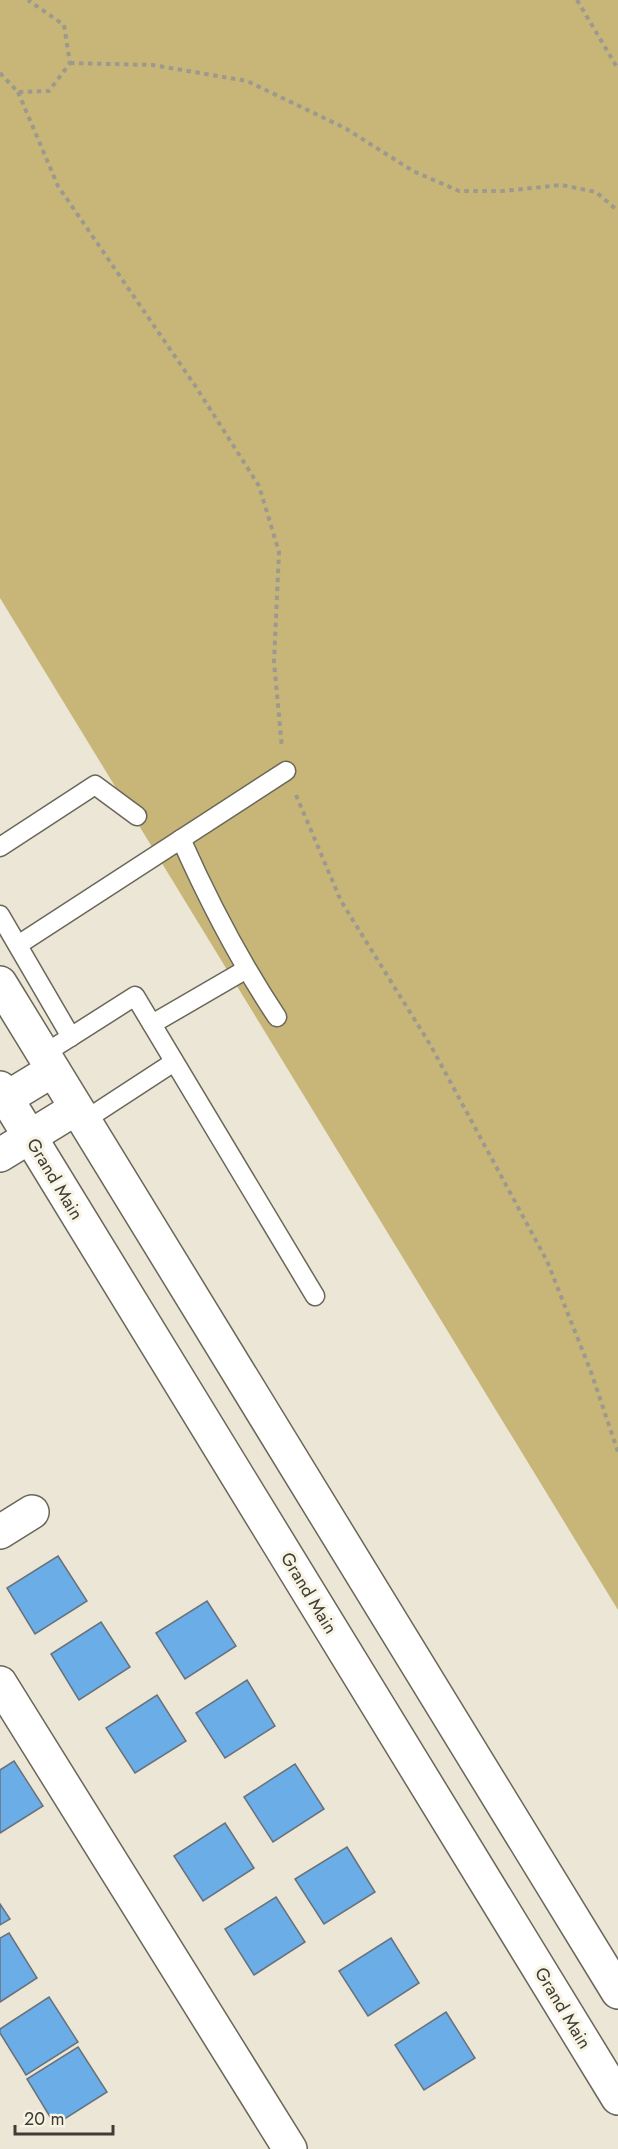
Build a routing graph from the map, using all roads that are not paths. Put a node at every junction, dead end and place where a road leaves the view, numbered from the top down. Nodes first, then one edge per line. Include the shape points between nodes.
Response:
1 (286, 771) road end
2 (137, 816) dead end
3 (181, 839) junction
4 (0, 847) edge
5 (0, 915) edge
6 (18, 945) junction
7 (246, 970) junction
8 (0, 983) edge
9 (277, 1017) dead end
10 (152, 1024) junction
11 (71, 1036) junction
12 (48, 1062) junction
13 (174, 1062) junction
14 (2, 1096) edge
15 (79, 1115) junction
16 (30, 1137) junction
17 (0, 1155) edge
18 (315, 1296) dead end
19 (32, 1512) dead end
20 (0, 1532) edge
21 (0, 1683) edge
22 (618, 1992) edge
23 (618, 2098) edge
24 (290, 2149) edge

1 - 3 lane
2 - 4 lane via 95,785
3 - 6 lane
3 - 7 lane via 215,915
5 - 6 lane
6 - 11 lane
7 - 9 lane
7 - 10 lane
8 - 12 street
10 - 11 lane via 135,996
10 - 13 lane
11 - 12 lane
12 - 14 street
12 - 15 street
13 - 15 lane
13 - 18 lane
14 - 16 street, Grand Main
15 - 16 street
15 - 22 street
16 - 17 street
16 - 23 street, Grand Main
19 - 20 street
21 - 24 street

